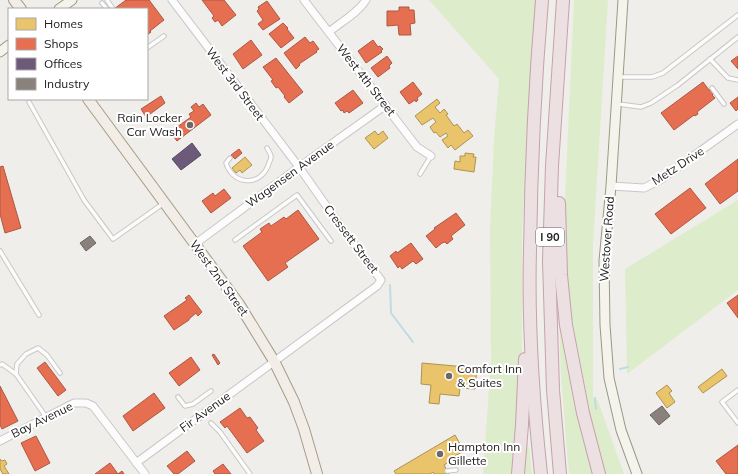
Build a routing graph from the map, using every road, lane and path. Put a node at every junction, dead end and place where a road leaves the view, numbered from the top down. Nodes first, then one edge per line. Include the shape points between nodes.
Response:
1 (14, 0) edge
2 (72, 0) edge
3 (172, 0) edge
4 (304, 0) edge
5 (366, 0) edge
6 (542, 0) edge
7 (563, 0) edge
8 (623, 0) edge
9 (102, 3) dead end
10 (20, 8) edge
11 (60, 8) edge
12 (106, 8) edge
13 (738, 15) edge
14 (329, 32) junction
15 (164, 36) dead end
16 (738, 37) edge
17 (8, 46) edge
18 (148, 47) edge
19 (0, 52) edge
20 (710, 60) junction
21 (558, 76) junction
22 (618, 77) junction
23 (738, 80) edge
24 (712, 88) dead end
25 (89, 100) edge
26 (29, 102) dead end
27 (617, 104) junction
28 (724, 104) dead end
29 (386, 105) junction
30 (738, 124) edge
31 (267, 148) dead end
32 (431, 156) joint
33 (230, 158) dead end
34 (299, 167) junction
35 (420, 174) dead end
36 (611, 186) junction
37 (165, 202) junction
38 (235, 240) dead end
39 (330, 241) dead end
40 (195, 244) junction
41 (0, 251) edge
42 (530, 252) junction
43 (39, 315) dead end
44 (274, 361) junction
45 (0, 365) edge
46 (60, 373) dead end
47 (16, 374) junction
48 (738, 390) edge
49 (211, 391) dead end
50 (178, 396) dead end
51 (46, 417) junction
52 (211, 423) dead end
53 (738, 423) edge
54 (0, 440) edge
55 (136, 463) junction
56 (456, 470) dead end
57 (447, 471) dead end
58 (145, 474) edge
59 (250, 474) edge
60 (317, 474) edge
61 (518, 474) edge
62 (541, 474) edge
63 (560, 474) edge
64 (599, 474) edge
65 (637, 474) edge

1 - 10 main road
2 - 11 street
3 - 34 street, West 3rd Street
4 - 14 street, West 4th Street
5 - 14 street
6 - 42 highway, I 90 via 537,62
7 - 21 highway, I 90
8 - 22 street, Westover Road
9 - 12 lane
13 - 22 lane via 663,73 652,77
14 - 29 street, West 4th Street
15 - 18 lane
16 - 20 lane
17 - 19 street
20 - 23 lane via 728,78
20 - 27 lane via 651,103 641,107
21 - 63 highway, I 90 via 549,261 553,390
21 - 64 highway, I 90 via 561,275 569,340 583,413
22 - 27 street, Westover Road
24 - 28 lane
25 - 37 main road, West 2nd Street
26 - 37 lane via 84,200 113,238
27 - 36 street, Westover Road
29 - 32 street, West 4th Street via 417,147
29 - 34 street, Wagensen Avenue
30 - 36 street, Metz Drive via 660,180 644,188
31 - 33 lane via 271,157 268,167 256,179 247,182 228,171 226,163
32 - 35 lane
34 - 40 street, Wagensen Avenue
34 - 44 street, Cressett Street via 381,280 378,286
36 - 65 street, Westover Road via 604,261 609,378 621,430
37 - 40 main road, West 2nd Street
38 - 39 lane via 297,195
40 - 44 main road, West 2nd Street via 239,304
41 - 43 lane
42 - 61 highway, I 90
42 - 62 highway, I 90 via 535,419
44 - 55 street, Fir Avenue
44 - 60 main road, West 2nd Street via 294,402
45 - 47 lane
46 - 47 lane via 47,355 38,348 26,354 17,364
47 - 51 lane
48 - 53 lane via 722,402
49 - 50 lane via 192,404 184,406
51 - 54 street, Bay Avenue
51 - 55 street, Bay Avenue via 74,403 93,406
52 - 59 lane
55 - 58 street
56 - 57 lane

